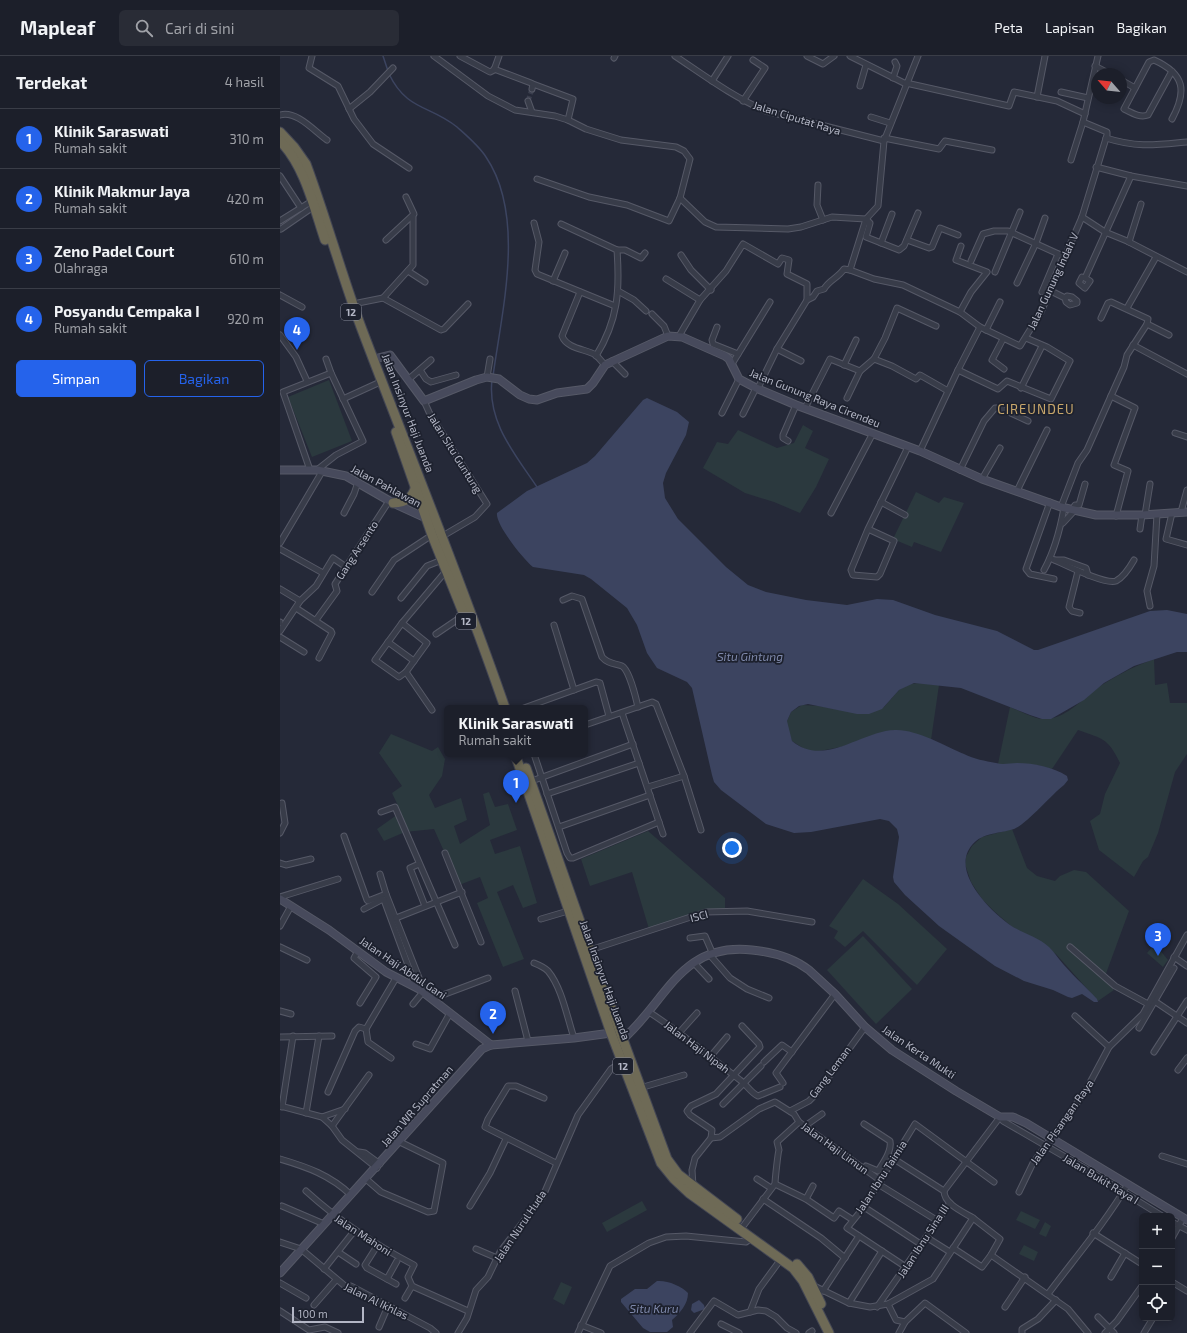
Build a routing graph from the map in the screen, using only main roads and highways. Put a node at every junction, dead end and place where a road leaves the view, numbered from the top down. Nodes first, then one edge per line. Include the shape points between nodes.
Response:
1 (280, 132) edge
2 (280, 141) edge
3 (416, 486) junction
4 (391, 502) road end
5 (431, 520) junction
6 (437, 536) junction
7 (498, 705) edge
8 (504, 705) edge
9 (516, 757) edge
10 (522, 757) edge
11 (527, 782) junction
12 (615, 1031) junction
13 (653, 1137) junction
14 (828, 1333) edge
15 (834, 1333) edge

1 - 5 highway, Jalan Insinyur Haji Juanda / 12 via 306,164 353,304 418,472
2 - 3 highway, Jalan Insinyur Haji Juanda / 12 via 294,159 312,204
3 - 4 highway via 408,500
3 - 5 highway, Jalan Insinyur Haji Juanda / 12
5 - 6 highway, Jalan Insinyur Haji Juanda / 12
6 - 7 highway, Jalan Insinyur Haji Juanda / 12 via 442,560
6 - 8 highway, Jalan Insinyur Haji Juanda / 12
9 - 11 highway, Jalan Insinyur Haji Juanda / 12
10 - 11 highway, Jalan Insinyur Haji Juanda / 12
11 - 12 highway, Jalan Insinyur Haji Juanda / 12 via 590,950
11 - 12 highway, Jalan Insinyur Haji Juanda / 12 via 568,911
12 - 13 highway, Jalan Insinyur Haji Juanda / 12 via 622,1062
12 - 13 highway, Jalan Insinyur Haji Juanda / 12 via 622,1040 640,1088
13 - 14 highway, Jalan Insinyur Haji Juanda / 12 via 661,1163 674,1178 695,1197 793,1268 803,1281
13 - 15 highway, Jalan Insinyur Haji Juanda / 12 via 678,1174 797,1264 814,1286

